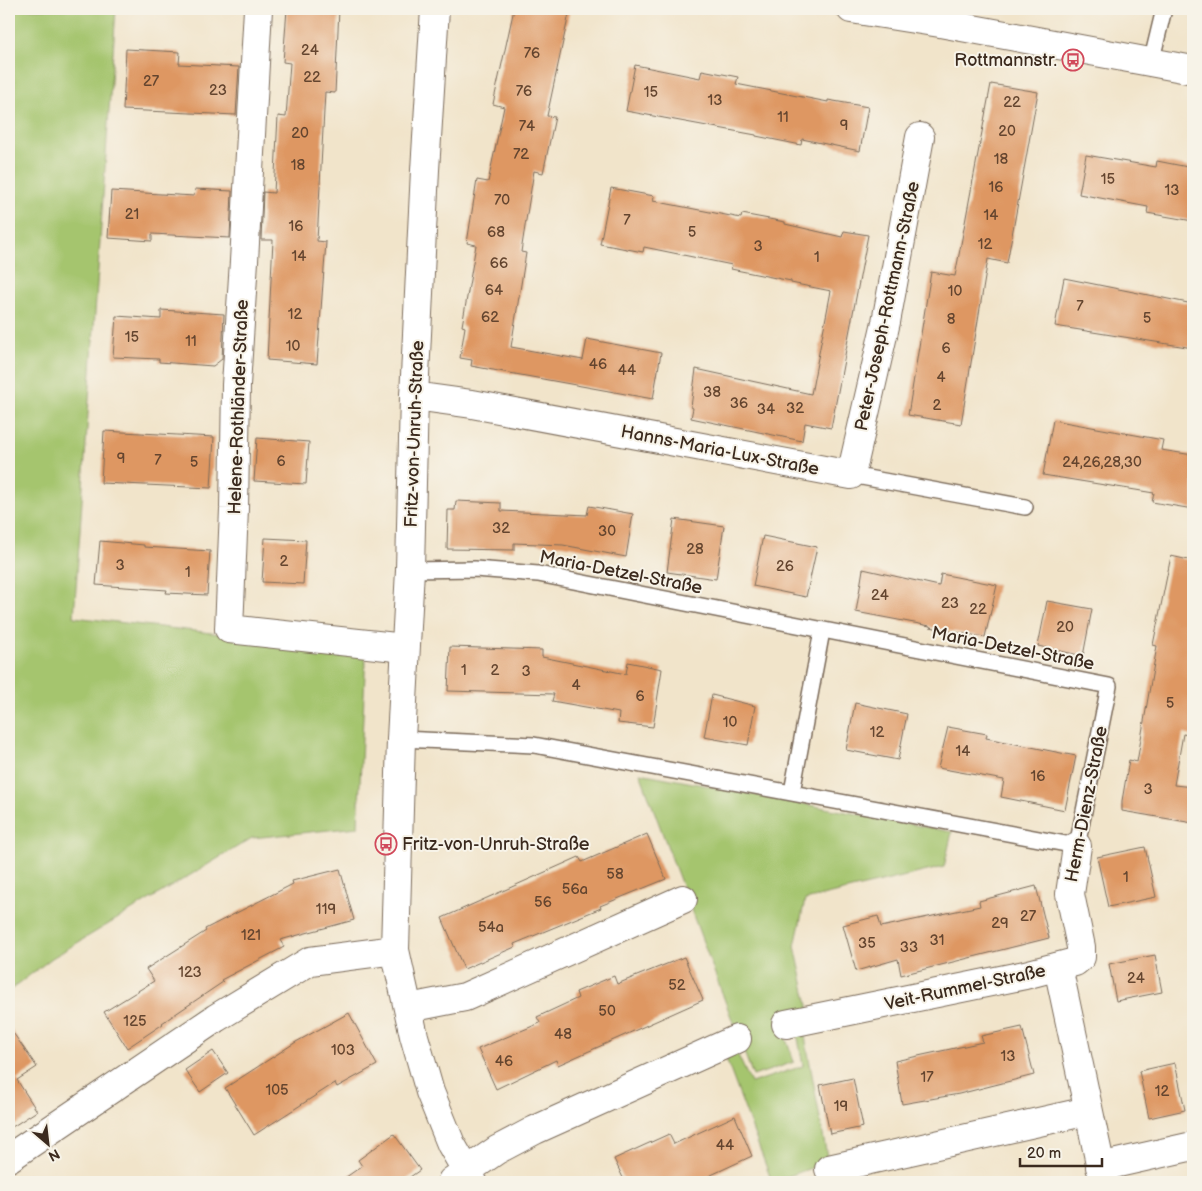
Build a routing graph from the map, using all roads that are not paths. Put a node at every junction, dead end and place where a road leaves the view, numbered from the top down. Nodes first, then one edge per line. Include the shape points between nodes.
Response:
1 (258, 9) edge
2 (436, 9) edge
3 (851, 9) edge
4 (1164, 9) edge
5 (1151, 63) junction
6 (1193, 70) edge
7 (920, 137) dead end
8 (414, 396) junction
9 (851, 475) junction
10 (1024, 507) dead end
11 (410, 570) junction
12 (822, 631) junction
13 (405, 648) junction
14 (1109, 686) joint
15 (401, 739) junction
16 (792, 792) junction
17 (1077, 846) junction
18 (683, 900) dead end
19 (395, 950) junction
20 (1058, 967) junction
21 (409, 1008) junction
22 (786, 1024) dead end
23 (736, 1039) dead end
24 (1088, 1111) junction
25 (1193, 1146) edge
26 (9, 1158) edge
27 (829, 1169) dead end
28 (1102, 1175) edge
29 (463, 1179) edge

1 - 13 street, Helene-Rothländer-Straße via 236,384 230,629
2 - 8 street, Fritz-von-Unruh-Straße via 424,170
3 - 5 street
4 - 5 lane
5 - 6 street
7 - 9 street, Peter-Joseph-Rottmann-Straße via 886,322
8 - 9 street, Hanns-Maria-Lux-Straße
8 - 11 street, Fritz-von-Unruh-Straße
9 - 10 lane, Hanns-Maria-Lux-Straße
11 - 12 lane, Maria-Detzel-Straße via 538,574
11 - 13 street, Fritz-von-Unruh-Straße
12 - 14 lane, Maria-Detzel-Straße
12 - 16 lane
13 - 15 street, Fritz-von-Unruh-Straße
14 - 17 lane, Herm-Dienz-Straße
15 - 16 lane via 534,745
15 - 19 street, Fritz-von-Unruh-Straße
16 - 17 lane
17 - 20 street, Herm-Dienz-Straße via 1070,894 1081,956 1075,962
18 - 21 street via 465,997
19 - 21 street, Fritz-von-Unruh-Straße
19 - 26 street via 310,960 216,1018
20 - 22 street, Veit-Rummel-Straße
20 - 24 street, Veit-Rummel-Straße
21 - 29 street, Fritz-von-Unruh-Straße via 430,1092
23 - 29 street, Fritz-von-Unruh-Straße via 535,1130 497,1150
24 - 27 street
24 - 28 street, Veit-Rummel-Straße
25 - 28 street, Veit-Rummel-Straße

